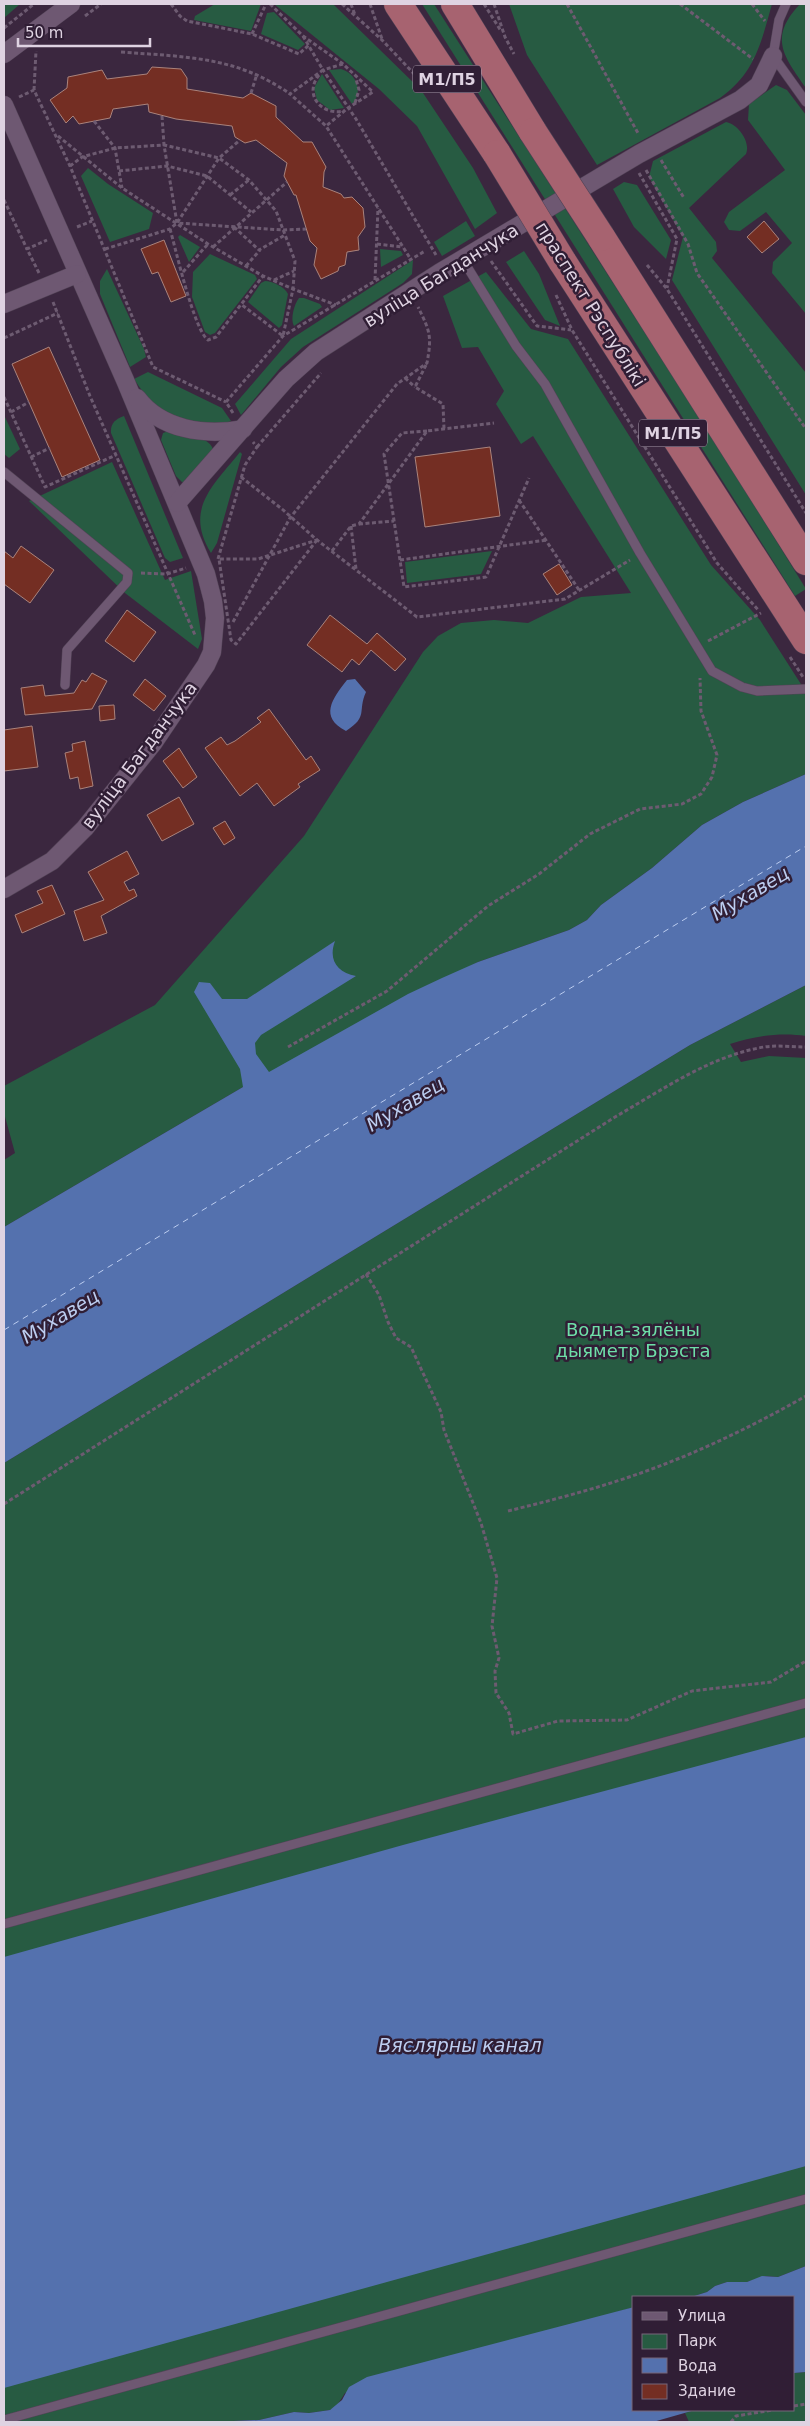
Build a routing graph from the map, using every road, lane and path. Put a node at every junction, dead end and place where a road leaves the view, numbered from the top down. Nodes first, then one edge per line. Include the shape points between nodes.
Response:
1 (34, 4) edge
2 (71, 4) edge
3 (171, 4) edge
4 (266, 4) edge
5 (270, 4) edge
6 (342, 4) edge
7 (351, 4) edge
8 (379, 4) edge
9 (455, 4) edge
10 (484, 4) edge
11 (568, 4) edge
12 (680, 4) edge
13 (752, 4) edge
14 (786, 4) edge
15 (355, 15) junction
16 (4, 28) edge
17 (252, 34) junction
18 (775, 35) junction
19 (303, 36) junction
20 (505, 37) dead end
21 (382, 40) junction
22 (309, 45) junction
23 (33, 47) dead end
24 (121, 52) dead end
25 (4, 54) edge
26 (770, 63) junction
27 (343, 64) junction
28 (329, 69) junction
29 (322, 71) junction
30 (257, 74) junction
31 (352, 74) junction
32 (420, 80) dead end
33 (34, 90) junction
34 (251, 93) dead end
35 (290, 94) junction
36 (10, 102) edge
37 (806, 102) edge
38 (349, 108) junction
39 (162, 116) dead end
40 (94, 121) dead end
41 (326, 126) junction
42 (56, 134) junction
43 (240, 140) dead end
44 (164, 145) junction
45 (115, 148) junction
46 (646, 151) junction
47 (82, 158) junction
48 (219, 158) junction
49 (70, 166) junction
50 (167, 166) junction
51 (119, 171) junction
52 (207, 176) junction
53 (249, 180) junction
54 (287, 182) dead end
55 (122, 188) junction
56 (230, 195) junction
57 (684, 198) dead end
58 (266, 199) junction
59 (4, 200) edge
60 (378, 207) junction
61 (251, 212) junction
62 (4, 214) edge
63 (9, 214) junction
64 (92, 221) junction
65 (176, 222) junction
66 (76, 227) dead end
67 (234, 227) junction
68 (170, 229) junction
69 (306, 229) dead end
70 (283, 230) junction
71 (285, 235) junction
72 (48, 240) dead end
73 (208, 244) junction
74 (377, 244) junction
75 (212, 247) junction
76 (404, 247) junction
77 (27, 249) junction
78 (106, 249) junction
79 (260, 250) junction
80 (425, 251) dead end
81 (497, 254) dead end
82 (410, 258) junction
83 (490, 258) junction
84 (642, 258) dead end
85 (246, 266) junction
86 (466, 266) junction
87 (445, 270) junction
88 (294, 272) junction
89 (182, 273) junction
90 (77, 274) junction
91 (263, 276) junction
92 (41, 278) dead end
93 (274, 280) junction
94 (375, 280) junction
95 (553, 288) dead end
96 (293, 289) junction
97 (667, 289) junction
98 (424, 301) dead end
99 (4, 304) edge
100 (242, 305) junction
101 (336, 305) junction
102 (417, 306) junction
103 (409, 311) dead end
104 (58, 313) dead end
105 (572, 330) junction
106 (283, 336) junction
107 (4, 338) edge
108 (427, 363) junction
109 (326, 367) dead end
110 (406, 378) junction
111 (125, 380) junction
112 (415, 387) junction
113 (4, 397) edge
114 (29, 402) dead end
115 (226, 402) junction
116 (11, 412) junction
117 (494, 423) dead end
118 (244, 429) junction
119 (444, 429) junction
120 (806, 430) edge
121 (427, 431) junction
122 (257, 447) junction
123 (50, 448) dead end
124 (116, 455) dead end
125 (31, 457) junction
126 (4, 472) edge
127 (241, 477) junction
128 (529, 478) dead end
129 (389, 485) junction
130 (519, 500) junction
131 (177, 503) junction
132 (806, 513) edge
133 (290, 518) junction
134 (394, 520) junction
135 (359, 524) junction
136 (351, 526) junction
137 (317, 540) junction
138 (547, 540) junction
139 (499, 546) junction
140 (332, 551) junction
141 (640, 553) junction
142 (269, 557) junction
143 (219, 559) junction
144 (400, 560) junction
145 (212, 561) dead end
146 (806, 561) edge
147 (189, 566) dead end
148 (356, 569) junction
149 (128, 573) junction
150 (579, 590) junction
151 (770, 612) junction
152 (229, 629) junction
153 (713, 638) dead end
154 (806, 640) edge
155 (65, 684) dead end
156 (806, 689) edge
157 (702, 711) dead end
158 (4, 889) edge
159 (288, 1047) dead end
160 (806, 1048) edge
161 (366, 1274) junction
162 (806, 1396) edge
163 (4, 1504) edge
164 (508, 1511) dead end
165 (806, 1661) edge
166 (806, 1703) edge
167 (4, 1924) edge
168 (806, 2199) edge
169 (767, 2411) edge
170 (4, 2420) edge
171 (731, 2422) edge

1 - 16 path
2 - 25 street
3 - 17 path via 187,21
4 - 17 path
5 - 19 path
6 - 15 path
7 - 15 path
8 - 21 path
8 - 151 highway, праспект Рэспублікі / М1/П5, bridge via 497,154
9 - 146 highway, М1/П5, bridge
10 - 20 path
11 - 46 path via 639,132
12 - 26 path via 730,44
13 - 18 path
14 - 18 lane
15 - 21 path
17 - 22 path via 299,54
18 - 26 lane
19 - 22 path
19 - 27 path
21 - 32 path
22 - 29 path
23 - 33 path via 36,52
24 - 30 path via 232,64
26 - 37 lane
26 - 46 street, вуліца Багданчука via 759,85 740,100
27 - 28 path
27 - 31 path
28 - 29 path
28 - 31 path via 342,68
29 - 35 path
29 - 38 path
29 - 38 path via 313,88 319,106 329,112
30 - 34 path
30 - 35 path
31 - 38 path via 359,90 356,102
31 - 38 path via 373,92
33 - 36 path
33 - 42 path
35 - 41 path
36 - 90 street, вуліца Багданчука
38 - 41 path
38 - 87 path
39 - 44 path
40 - 45 path
41 - 60 path
42 - 47 path
42 - 49 path
43 - 48 path
44 - 45 path
44 - 48 path
44 - 50 path
45 - 47 path
45 - 51 path
46 - 57 path
46 - 86 street, вуліца Багданчука
47 - 49 path
47 - 55 path
48 - 52 path
48 - 53 path
49 - 64 path
50 - 51 path
50 - 52 path
50 - 65 path
51 - 55 path
52 - 56 path
52 - 65 path
53 - 56 path
53 - 58 path
54 - 58 path
55 - 65 path
56 - 61 path
58 - 61 path
58 - 70 path via 276,211
59 - 63 path
60 - 74 path
60 - 76 path
61 - 67 path
62 - 63 path
63 - 77 path
64 - 66 path
64 - 78 path
65 - 67 path
65 - 68 path
65 - 73 path
67 - 70 path
67 - 75 path
67 - 79 path
68 - 78 path
68 - 89 path
69 - 70 path
70 - 71 path
71 - 79 path
71 - 88 path via 295,261
72 - 77 path
73 - 75 path
73 - 89 path
74 - 76 path
74 - 94 path
75 - 85 path
76 - 82 path
77 - 92 path
78 - 115 path via 153,367
79 - 85 path
80 - 82 path
81 - 83 path
82 - 94 path
83 - 86 path
83 - 105 path via 538,326
84 - 97 path
85 - 91 path
86 - 87 street, вуліца Багданчука
86 - 141 lane via 516,346 545,384
87 - 118 street, вуліца Багданчука via 316,352 286,379
88 - 93 path
88 - 96 path
89 - 100 path via 192,310 208,340 216,337
90 - 99 street
90 - 111 street, вуліца Багданчука
91 - 93 path
91 - 100 path
93 - 96 path
94 - 101 path
95 - 105 path
96 - 101 path
96 - 106 path
97 - 120 path via 677,239 637,171 644,168 688,244 697,273
97 - 132 path
98 - 102 path
100 - 106 path
101 - 106 path
102 - 103 path
102 - 108 path via 432,341
104 - 107 path
105 - 151 path via 717,563
106 - 115 path
108 - 110 path
108 - 112 path
109 - 122 path
110 - 112 path
110 - 133 path via 397,384
111 - 118 street, вуліца Багданчука via 151,414 164,421 212,433
111 - 131 street, вуліца Багданчука
112 - 119 path via 443,404
113 - 116 path
114 - 116 path
115 - 118 path
116 - 125 path
117 - 119 path
118 - 122 path
118 - 131 street, вуліца Багданчука
119 - 121 path
121 - 129 path
121 - 129 path via 402,433 384,454
122 - 127 path
123 - 125 path
124 - 125 path via 45,487
126 - 149 lane
127 - 133 path
127 - 143 path
128 - 130 path
129 - 134 path
129 - 135 path
130 - 138 path
130 - 139 path
131 - 158 street, вуліца Багданчука via 210,586 215,618 212,652 199,677 154,742 85,828 52,862
133 - 137 path
133 - 142 path
134 - 135 path
134 - 144 path
135 - 136 path
136 - 140 path
136 - 148 path
137 - 140 path
137 - 142 path
137 - 152 path via 236,644 231,640
138 - 139 path
138 - 150 path
139 - 144 path
139 - 144 path via 486,577 404,587
140 - 148 path
141 - 150 path
141 - 156 lane via 712,671 742,687 758,691
142 - 143 path
142 - 152 path
143 - 145 path
143 - 152 path
147 - 149 path via 167,574
148 - 150 path via 417,617 565,599
149 - 155 lane via 127,582 67,650
151 - 153 path
151 - 154 highway, М1/П5
157 - 159 path via 717,755 712,777 701,794 682,804 640,809 590,834 539,874 488,906 386,991
160 - 161 path via 765,1047 731,1056 692,1073 615,1116
161 - 163 path
161 - 165 path via 379,1295 396,1338 411,1347 441,1412 444,1430 481,1523 497,1578 492,1626 499,1658 495,1671 496,1693 509,1713 513,1734 558,1721 627,1720 692,1691 771,1682
162 - 164 path via 753,1426 664,1465
166 - 167 lane
168 - 170 lane
169 - 171 path via 736,2416

